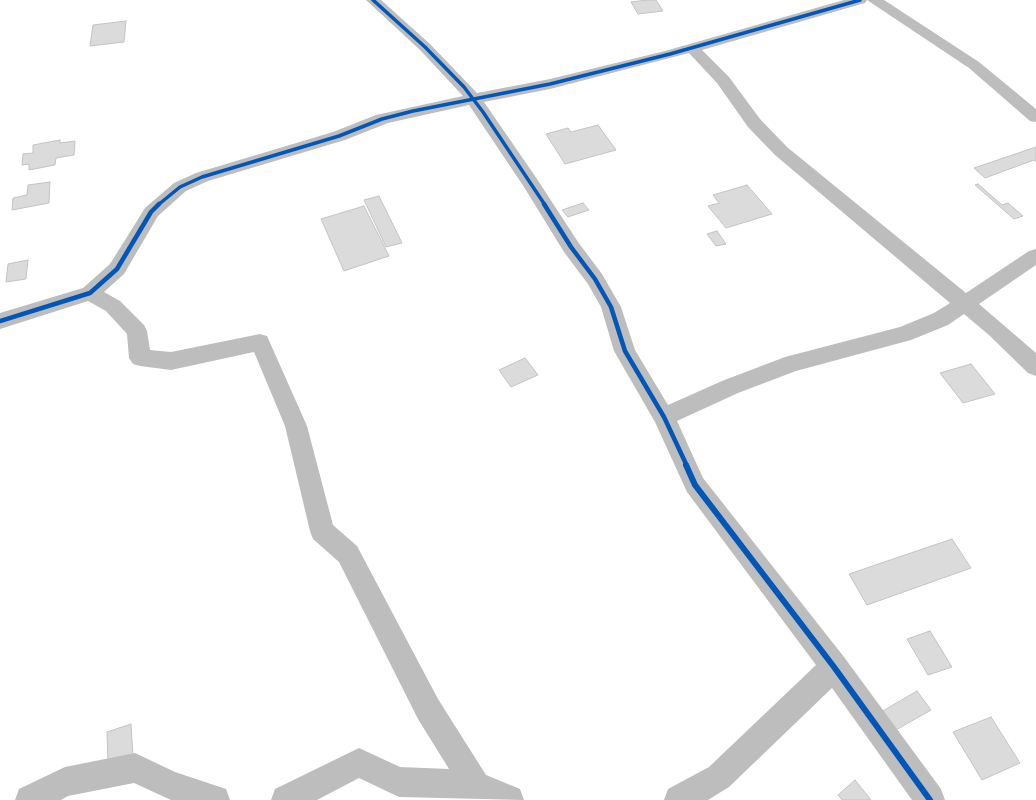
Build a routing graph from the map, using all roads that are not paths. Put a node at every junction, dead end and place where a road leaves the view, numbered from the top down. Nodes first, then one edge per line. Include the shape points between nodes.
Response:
1 (373, 0) edge
2 (860, 0) edge
3 (874, 0) edge
4 (693, 47) junction
5 (474, 100) junction
6 (1036, 117) edge
7 (1036, 256) edge
8 (90, 293) junction
9 (964, 302) junction
10 (0, 321) edge
11 (1036, 367) edge
12 (664, 417) junction
13 (834, 667) junction
14 (476, 784) junction
15 (30, 800) edge
16 (215, 800) edge
17 (286, 800) edge
18 (509, 800) edge
19 (679, 800) edge
20 (930, 800) edge

1 - 5 street via 425,47 464,86
2 - 4 street
3 - 6 street via 974,65
4 - 5 street via 550,84
4 - 9 street via 698,56 723,80 754,123 781,151
5 - 8 street via 413,111 382,120 339,136 202,177 180,187 164,198 151,212 117,269
5 - 12 street via 595,279 611,307 625,351
7 - 9 street
8 - 10 street
8 - 14 street via 113,306 137,331 140,358 171,361 260,342 296,426 322,531 348,554 428,709
9 - 11 street
9 - 12 street via 941,319 904,334 793,363 730,387
12 - 13 street via 695,485
13 - 19 street via 719,776
13 - 20 street
14 - 17 street via 399,782 359,763
14 - 18 street
15 - 16 street via 64,782 135,768 170,785

